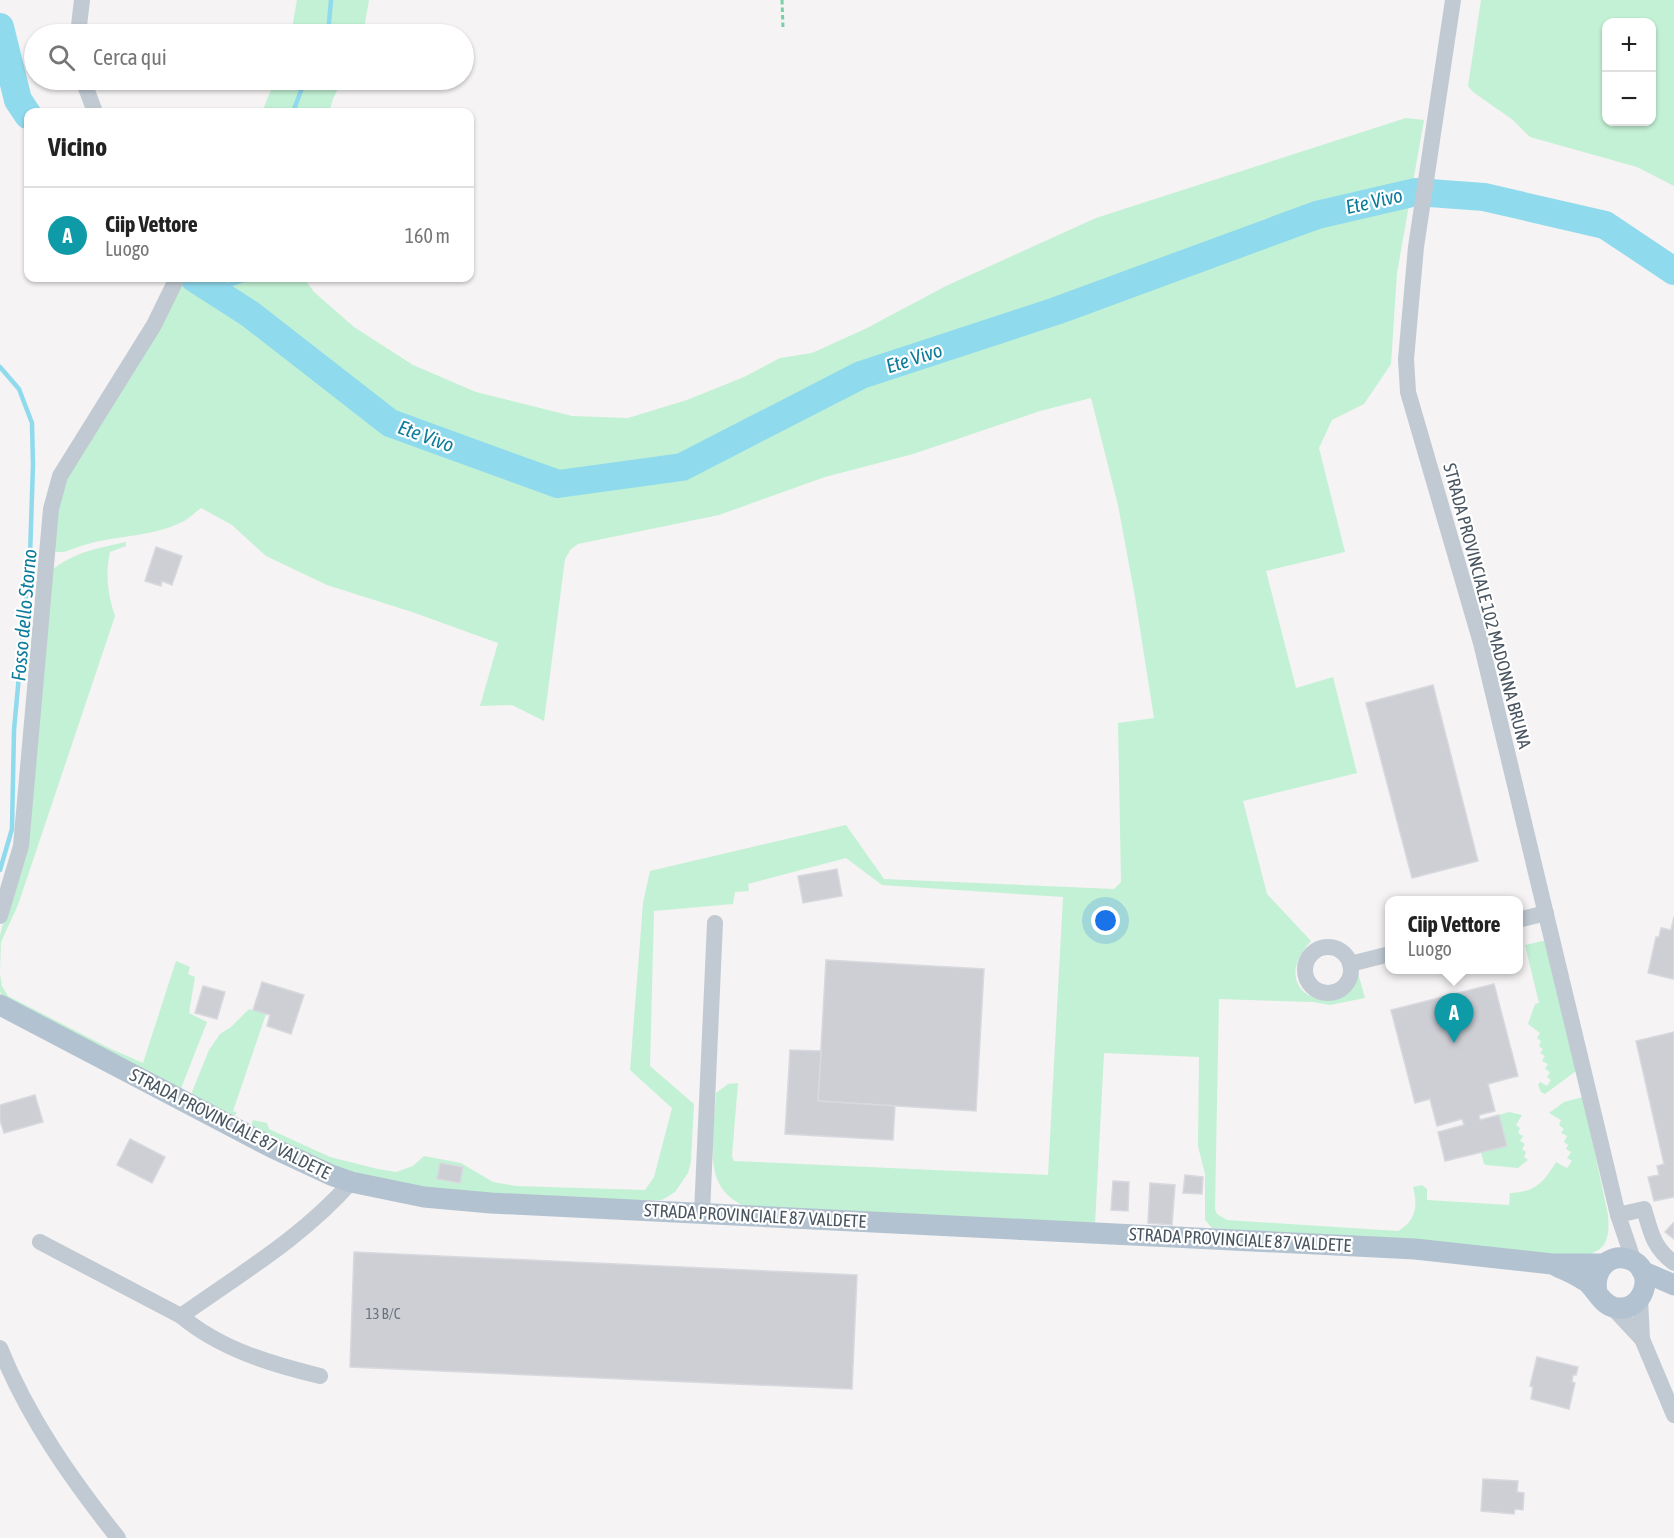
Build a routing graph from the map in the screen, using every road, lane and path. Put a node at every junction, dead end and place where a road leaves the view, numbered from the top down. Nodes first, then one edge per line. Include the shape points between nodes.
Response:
1 (82, 0) edge
2 (782, 0) edge
3 (1453, 0) edge
4 (79, 24) edge
5 (783, 27) dead end
6 (86, 90) edge
7 (93, 108) edge
8 (175, 282) edge
9 (1546, 913) junction
10 (0, 916) edge
11 (1523, 919) edge
12 (716, 923) dead end
13 (1385, 955) edge
14 (1350, 964) dead end
15 (0, 1005) edge
16 (351, 1182) junction
17 (702, 1213) junction
18 (1618, 1215) junction
19 (40, 1242) dead end
20 (1674, 1263) edge
21 (1552, 1264) junction
22 (1604, 1264) junction
23 (1638, 1266) junction
24 (1674, 1285) edge
25 (1674, 1291) edge
26 (1597, 1292) junction
27 (1641, 1297) junction
28 (1612, 1307) junction
29 (181, 1316) junction
30 (1642, 1339) junction
31 (0, 1348) edge
32 (320, 1376) dead end
33 (1674, 1415) edge
34 (118, 1538) edge

1 - 4 street
2 - 5 path
3 - 9 street, STRADA PROVINCIALE 102 MADONNA BRUNA via 1416,247 1406,359 1408,392 1481,643
6 - 7 street
8 - 10 street via 153,325 60,476 51,509 21,846
9 - 11 street
9 - 18 street, STRADA PROVINCIALE 102 MADONNA BRUNA
12 - 17 street
13 - 14 street
15 - 16 main road, STRADA PROVINCIALE 87 VALDETE via 273,1148
16 - 17 main road, STRADA PROVINCIALE 87 VALDETE via 424,1197 491,1203
16 - 29 street via 297,1234
17 - 21 main road, STRADA PROVINCIALE 87 VALDETE via 1415,1249
18 - 20 street via 1644,1209 1654,1242
18 - 22 street, STRADA PROVINCIALE 102 MADONNA BRUNA via 1616,1235
18 - 23 street, STRADA PROVINCIALE 102 MADONNA BRUNA
19 - 29 street
21 - 22 main road, STRADA PROVINCIALE 87 VALDETE
21 - 26 main road, STRADA PROVINCIALE 87 VALDETE via 1586,1281
22 - 23 main road via 1620,1258
22 - 26 main road via 1596,1277
23 - 24 main road
23 - 27 main road via 1645,1288
25 - 27 main road
26 - 28 main road
27 - 28 main road via 1627,1307
27 - 30 street
28 - 30 street
29 - 32 street via 217,1341 284,1367
30 - 33 street
31 - 34 street via 35,1421

